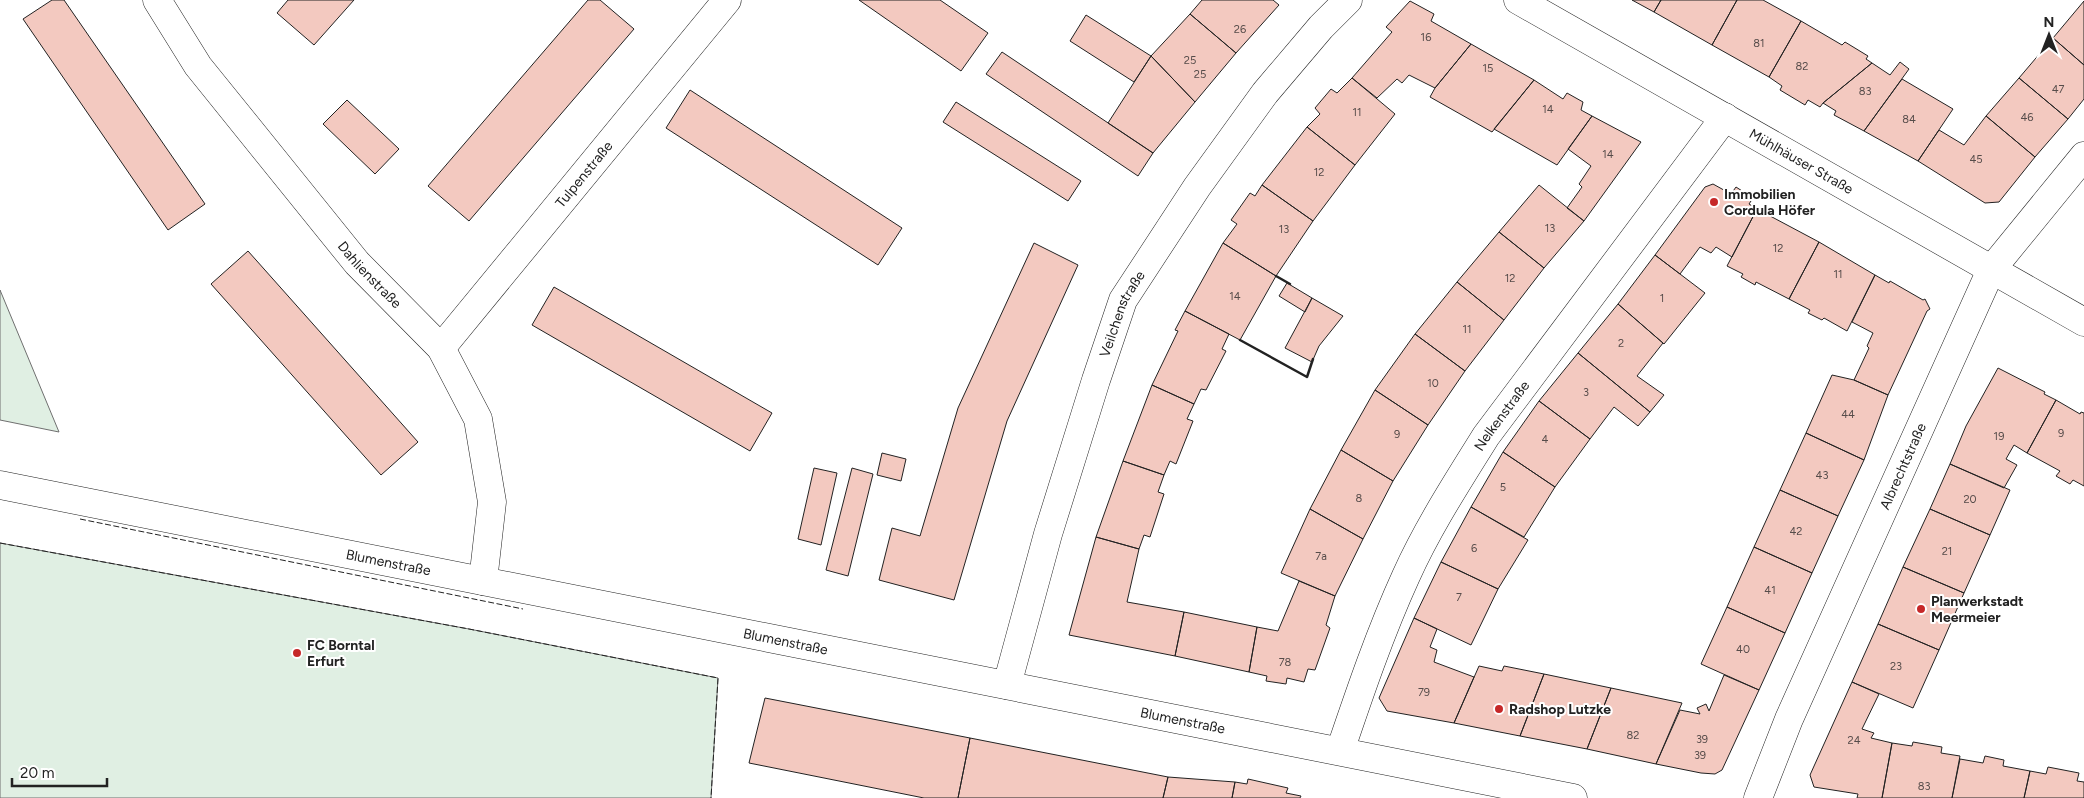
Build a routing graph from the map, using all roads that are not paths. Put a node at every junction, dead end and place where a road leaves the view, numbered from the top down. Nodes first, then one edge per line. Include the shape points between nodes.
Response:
1 (157, 0) edge
2 (727, 0) edge
3 (1348, 0) edge
4 (1518, 0) edge
5 (1725, 117) junction
6 (2084, 156) edge
7 (1990, 270) junction
8 (2084, 322) edge
9 (441, 348) junction
10 (0, 485) edge
11 (483, 581) junction
12 (1007, 685) junction
13 (1340, 751) junction
14 (1518, 792) edge
15 (1573, 798) edge
16 (1758, 798) edge

1 - 9 street, Dahlienstraße via 198,66 357,263
2 - 9 street, Tulpenstraße
3 - 12 street, Veilchenstraße via 1265,93 1197,187 1123,300 1048,534
4 - 5 street, Mühlhäuser Straße
5 - 7 street, Mühlhäuser Straße
5 - 13 street, Nelkenstraße via 1486,436 1454,486 1407,574 1371,659
6 - 7 street, Albrechtstraße
7 - 8 street, Mühlhäuser Straße
7 - 16 street, Albrechtstraße
9 - 11 street, Dahlienstraße via 478,419 492,502
10 - 11 street, Blumenstraße
11 - 12 street, Blumenstraße
12 - 13 street, Blumenstraße
13 - 14 street, Blumenstraße
14 - 15 street, Blumenstraße

